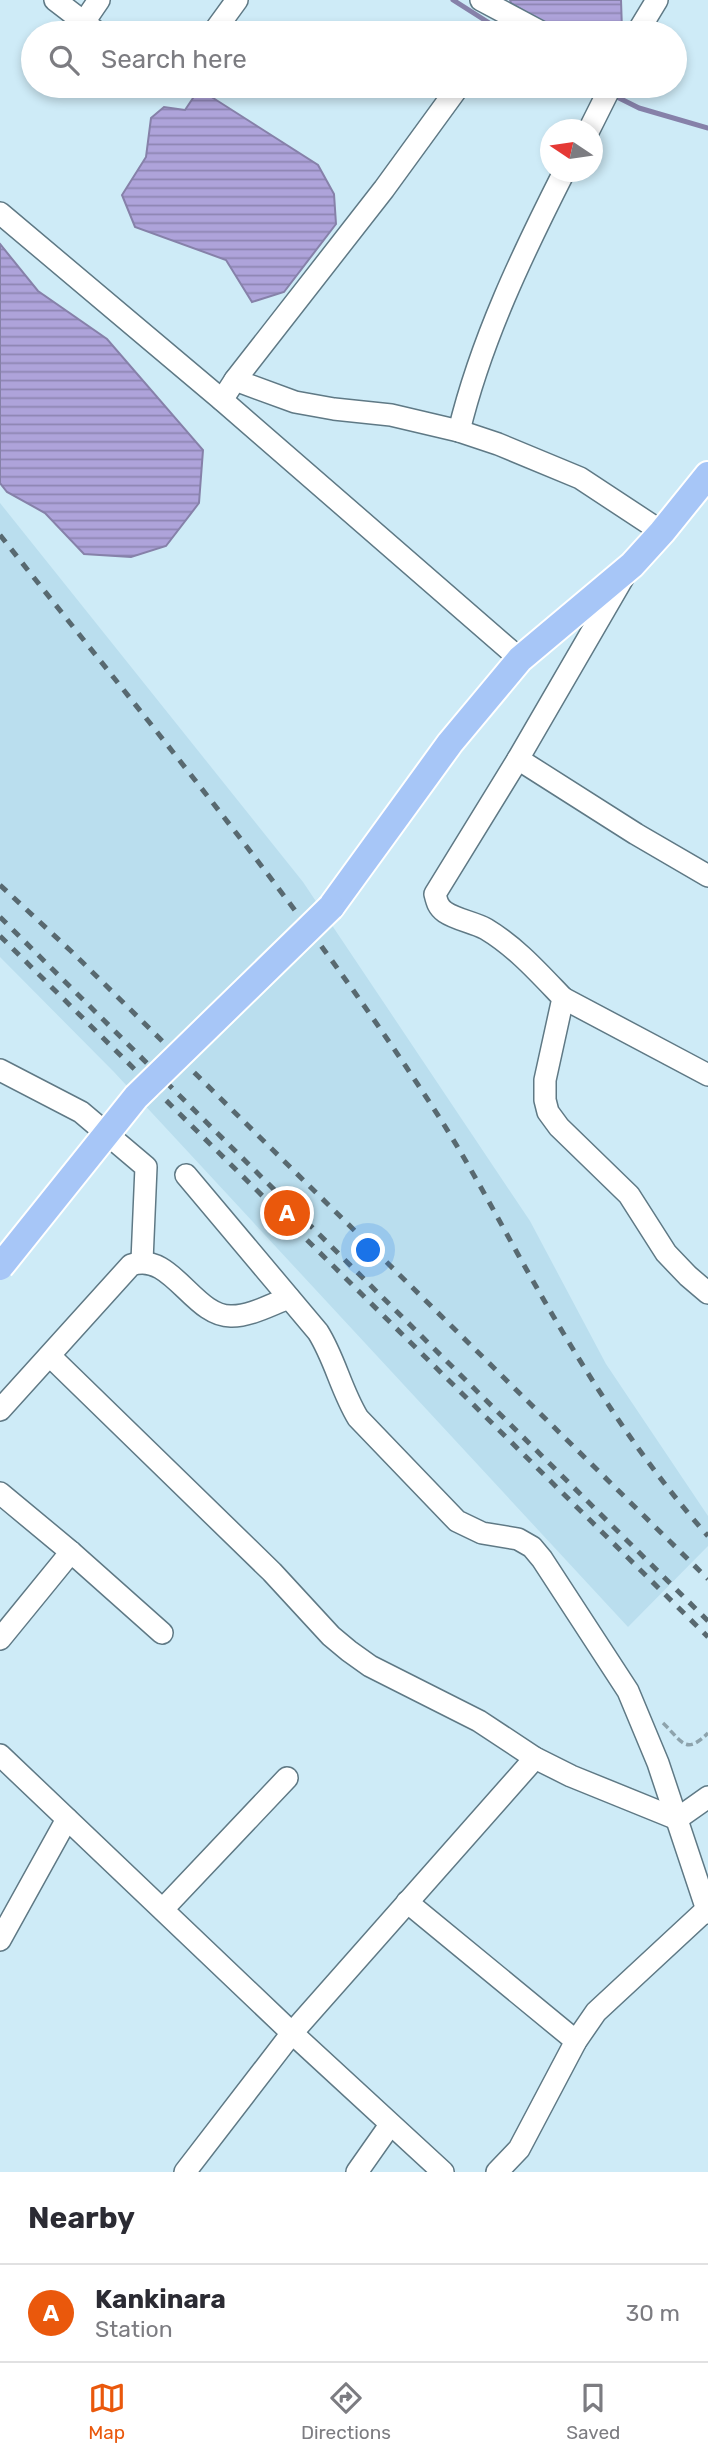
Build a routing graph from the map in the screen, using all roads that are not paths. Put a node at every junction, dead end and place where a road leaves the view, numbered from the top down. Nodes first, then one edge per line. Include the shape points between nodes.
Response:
1 (55, 0) edge
2 (99, 0) edge
3 (237, 0) edge
4 (481, 0) edge
5 (657, 0) edge
6 (82, 21) edge
7 (93, 21) edge
8 (222, 21) edge
9 (502, 21) edge
10 (644, 21) edge
11 (450, 98) edge
12 (605, 98) edge
13 (595, 119) edge
14 (559, 182) edge
15 (0, 213) edge
16 (235, 380) junction
17 (222, 400) junction
18 (459, 431) junction
19 (708, 475) edge
20 (662, 533) junction
21 (632, 565) junction
22 (520, 659) junction
23 (518, 759) junction
24 (708, 876) edge
25 (563, 998) junction
26 (0, 1070) edge
27 (708, 1075) edge
28 (186, 1175) dead end
29 (142, 1261) junction
30 (0, 1267) edge
31 (708, 1293) edge
32 (289, 1298) junction
33 (50, 1356) junction
34 (0, 1410) edge
35 (0, 1493) edge
36 (71, 1552) junction
37 (162, 1633) dead end
38 (0, 1639) edge
39 (0, 1755) edge
40 (535, 1758) junction
41 (287, 1778) dead end
42 (708, 1797) edge
43 (67, 1819) junction
44 (677, 1819) junction
45 (407, 1902) junction
46 (163, 1909) junction
47 (707, 1911) edge
48 (0, 1940) edge
49 (292, 2033) junction
50 (576, 2041) junction
51 (390, 2125) junction
52 (185, 2172) edge
53 (357, 2172) edge
54 (443, 2172) edge
55 (497, 2172) edge

1 - 6 street
2 - 7 street
3 - 8 street
4 - 9 street
5 - 10 street
11 - 16 street
12 - 13 street
14 - 18 street via 513,276
15 - 17 street
16 - 17 street
16 - 18 street via 295,402 391,415
17 - 22 street
18 - 20 street via 580,478
19 - 20 main road
20 - 21 main road
21 - 22 main road
21 - 23 street
22 - 30 main road, bridge via 450,743 331,907 136,1097
23 - 24 street
23 - 25 street via 442,881 437,903 501,940
25 - 27 street
25 - 31 street via 545,1080 548,1112 629,1195 666,1252
26 - 29 street via 81,1112 146,1167
28 - 32 street
29 - 32 street via 156,1265 209,1309 231,1317
29 - 33 street via 131,1265
32 - 44 street via 326,1345 358,1418 445,1511 470,1529 518,1539 542,1559 628,1690
33 - 34 street
33 - 40 street via 349,1651 479,1721
35 - 36 street
36 - 37 street
36 - 38 street
39 - 43 street
40 - 44 street
40 - 45 street
41 - 46 street
42 - 44 street
43 - 46 street
43 - 48 street
44 - 47 street
45 - 49 street
45 - 50 street
46 - 49 street
47 - 50 street via 596,2012
49 - 51 street
49 - 52 street
50 - 55 street via 519,2149
51 - 53 street
51 - 54 street

